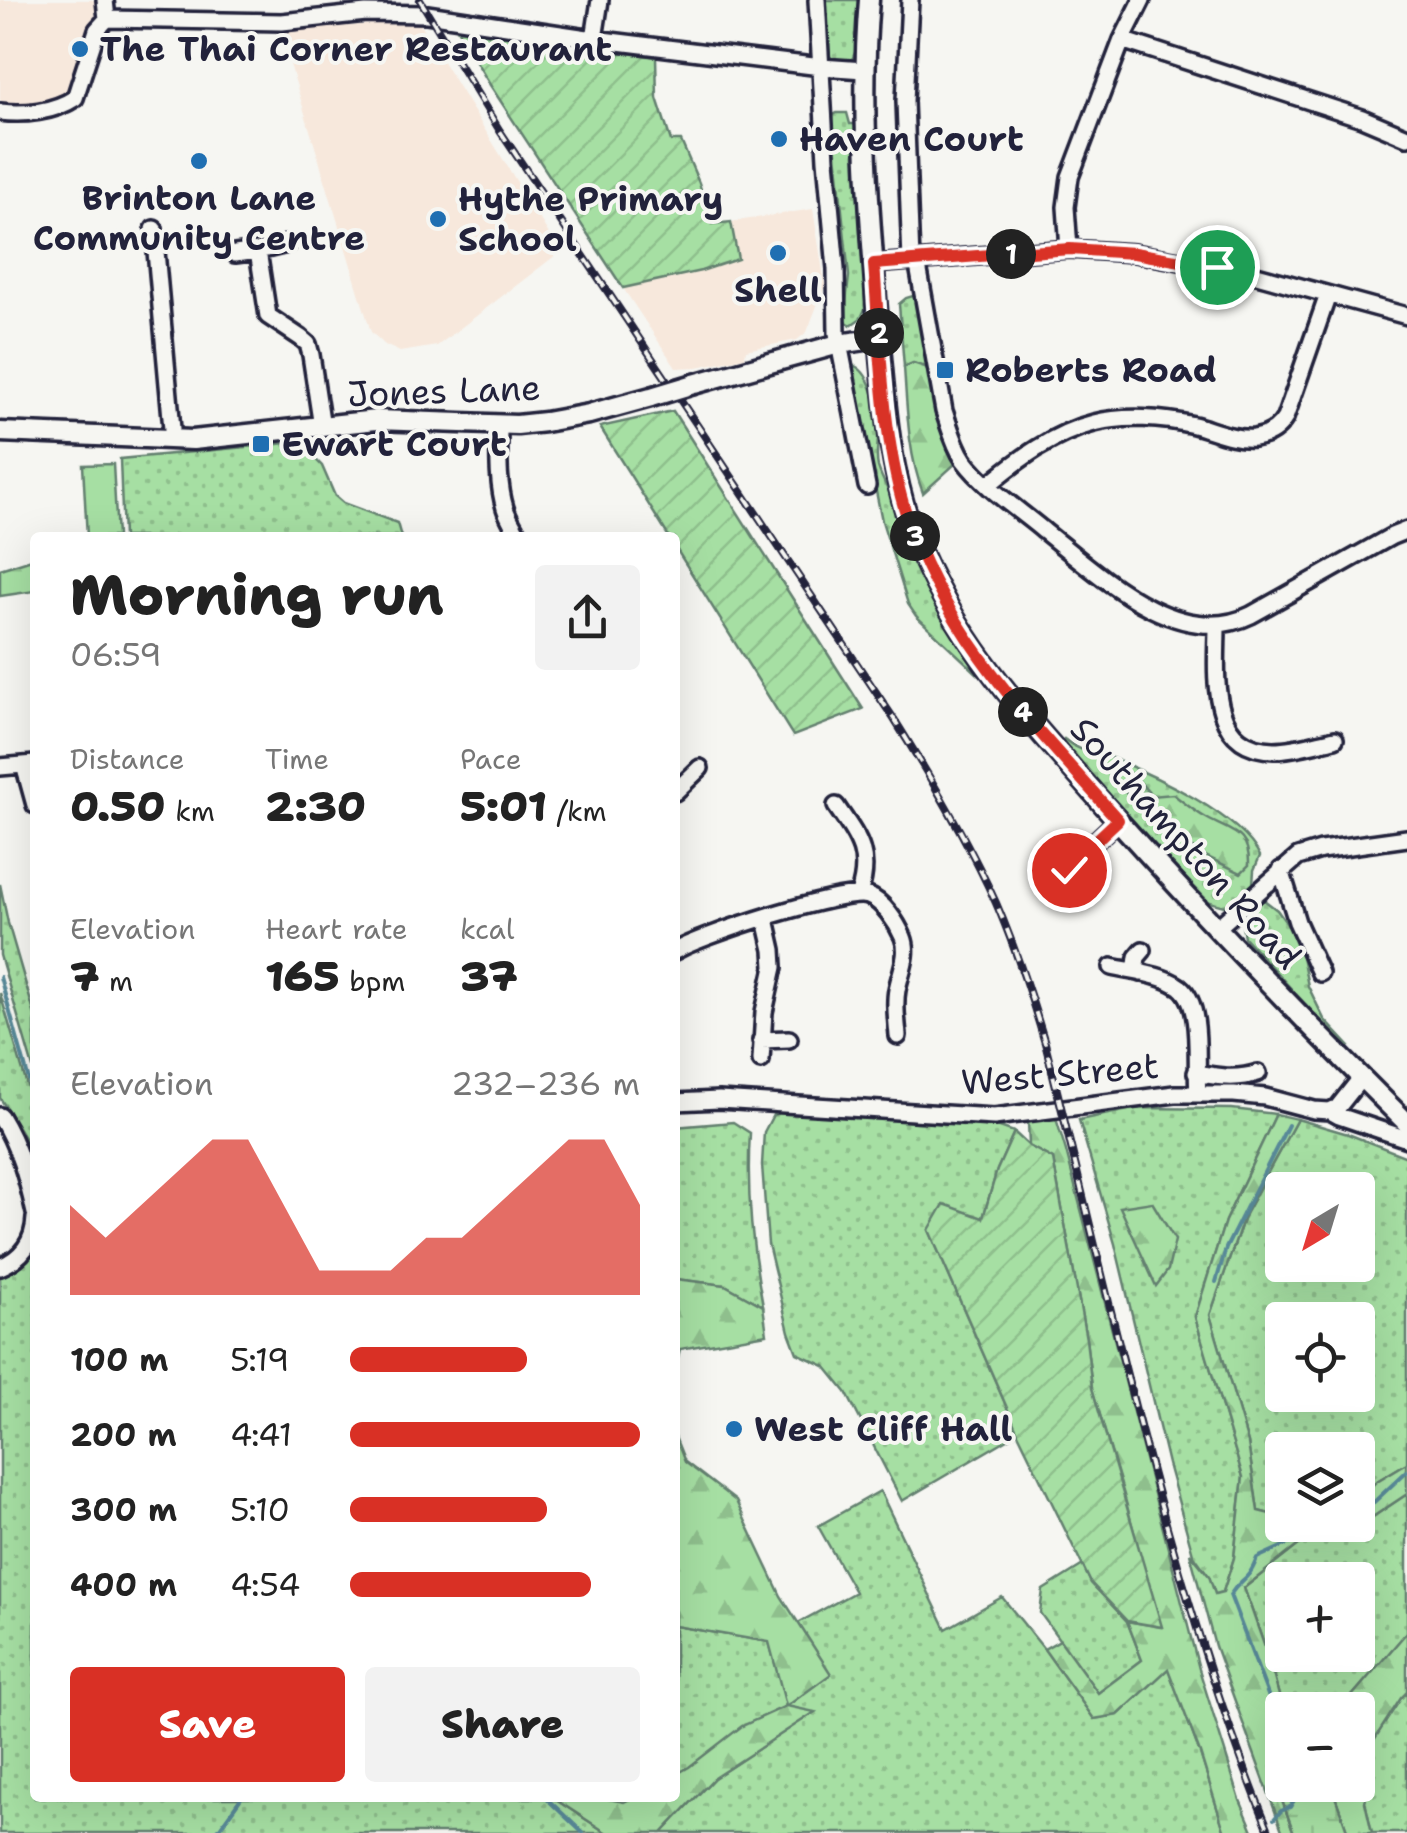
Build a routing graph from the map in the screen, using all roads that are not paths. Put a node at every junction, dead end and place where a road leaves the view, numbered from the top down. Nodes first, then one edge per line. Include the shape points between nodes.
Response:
1 (105, 0) edge
2 (470, 0) edge
3 (600, 0) edge
4 (817, 0) edge
5 (870, 0) edge
6 (910, 0) edge
7 (1142, 0) edge
8 (466, 18) junction
9 (107, 19) junction
10 (594, 38) junction
11 (1122, 40) junction
12 (820, 67) junction
13 (864, 70) junction
14 (0, 112) edge
15 (1407, 136) edge
16 (154, 229) dead end
17 (287, 244) dead end
18 (1070, 249) junction
19 (258, 252) junction
20 (235, 254) dead end
21 (914, 260) junction
22 (874, 264) junction
23 (1328, 295) junction
24 (1407, 316) edge
25 (880, 338) junction
26 (839, 344) junction
27 (499, 424) junction
28 (322, 427) junction
29 (0, 432) edge
30 (173, 440) junction
31 (988, 485) junction
32 (867, 486) dead end
33 (1407, 530) edge
34 (517, 532) edge
35 (1217, 626) junction
36 (1336, 740) dead end
37 (30, 764) edge
38 (0, 767) edge
39 (680, 770) edge
40 (680, 787) edge
41 (836, 806) dead end
42 (1118, 820) junction
43 (1407, 838) edge
44 (1069, 870) dead end
45 (1281, 870) junction
46 (859, 894) junction
47 (766, 918) junction
48 (1216, 928) junction
49 (680, 948) edge
50 (1143, 950) dead end
51 (1112, 967) dead end
52 (1320, 973) dead end
53 (1142, 974) junction
54 (898, 1036) dead end
55 (789, 1039) dead end
56 (761, 1040) junction
57 (761, 1060) dead end
58 (1196, 1073) junction
59 (1258, 1073) dead end
60 (1361, 1078) junction
61 (1198, 1094) junction
62 (680, 1102) edge
63 (1330, 1111) junction
64 (0, 1116) edge
65 (1407, 1124) edge
66 (1407, 1139) edge
67 (30, 1189) edge
68 (30, 1239) edge
69 (0, 1267) edge

1 - 9 street
2 - 8 street
3 - 10 street
4 - 12 street
5 - 13 street, Southampton Road
6 - 21 street via 905,101
7 - 11 street
8 - 9 street via 402,12 282,22
8 - 10 street
9 - 14 street via 74,98 38,111
10 - 12 street
11 - 15 street
11 - 18 street via 1068,184
12 - 13 street
12 - 26 street
13 - 22 street, Southampton Road
16 - 30 street
17 - 19 street
18 - 21 street
18 - 23 street via 1178,260
19 - 20 street
19 - 28 street via 268,316 308,344
21 - 22 street
21 - 31 street via 944,411 959,452
22 - 25 street, Southampton Road
23 - 24 street
23 - 31 street via 1286,418 1272,433 1248,438 1162,420 1096,422 1028,454
25 - 26 street, Jones Lane
25 - 42 street, Southampton Road via 896,472 935,582 996,680
26 - 27 street, Jones Lane, bridge via 589,414
26 - 32 street
27 - 28 street, Jones Lane via 376,420
27 - 34 street via 503,500
28 - 30 street, Jones Lane
29 - 30 street, Jones Lane
31 - 35 street via 1133,598 1182,620
33 - 35 street via 1252,615
35 - 36 street via 1218,706 1236,736 1278,750
37 - 38 street
39 - 40 street via 694,774
41 - 46 street via 866,866
42 - 44 street
42 - 48 street, Southampton Road
43 - 45 street via 1321,850
45 - 48 street
45 - 52 street
46 - 47 street
46 - 54 street via 878,900 904,942
47 - 49 street
47 - 56 street via 774,968
48 - 60 street, Southampton Road
50 - 53 street via 1136,957
51 - 53 street
53 - 58 street via 1182,988 1190,999
55 - 56 street
56 - 57 street
58 - 59 street
58 - 61 street
60 - 63 street
60 - 65 street, Southampton Road
61 - 62 street, West Street via 994,1117
61 - 63 street, West Street via 1265,1097
63 - 66 street, West Street
64 - 67 street
68 - 69 street via 15,1260

